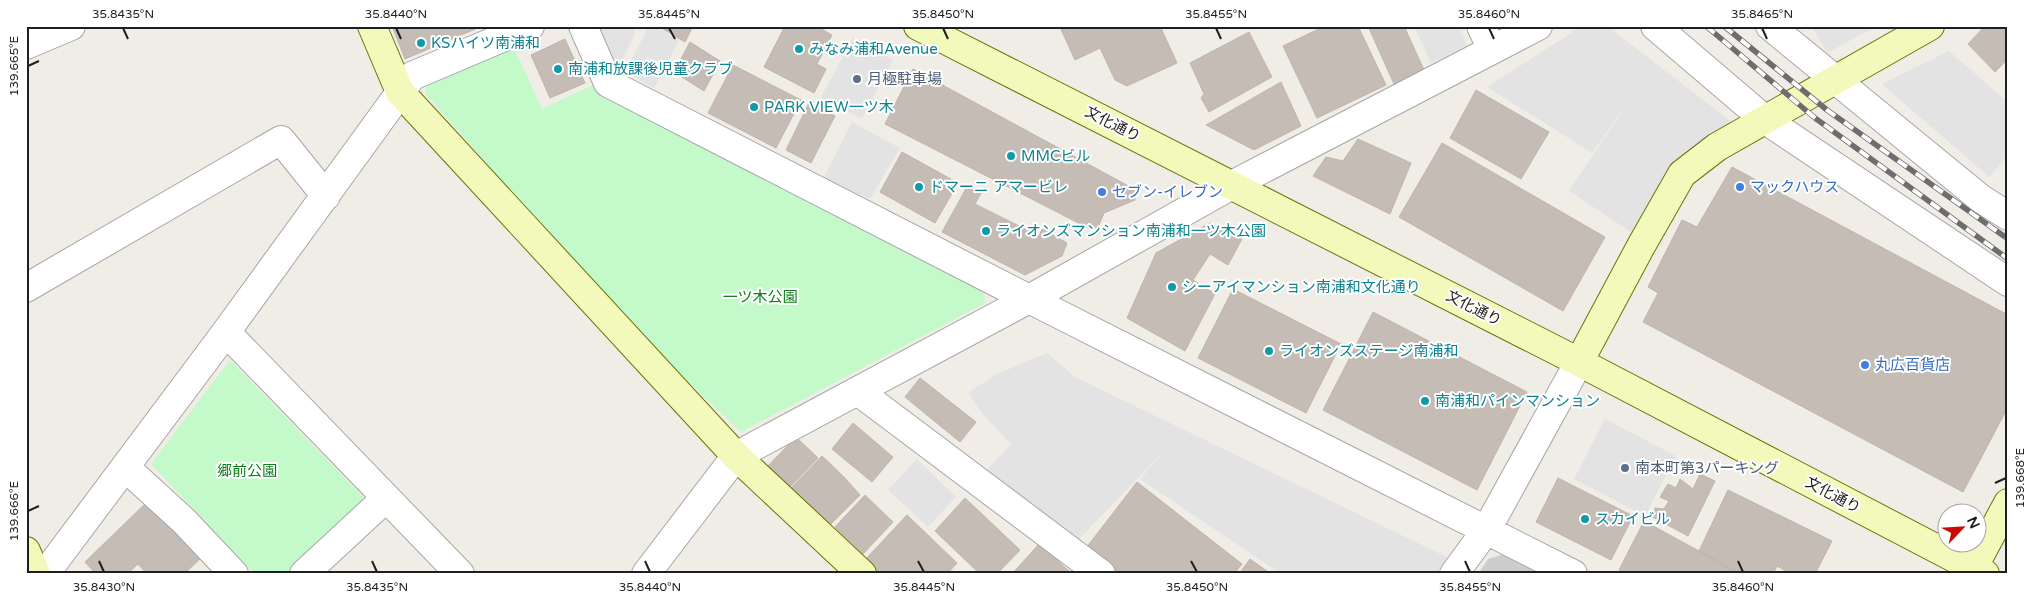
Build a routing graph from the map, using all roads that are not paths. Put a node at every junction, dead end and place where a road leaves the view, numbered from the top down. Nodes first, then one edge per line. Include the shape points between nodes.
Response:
1 (72, 26) edge
2 (372, 26) edge
3 (530, 26) edge
4 (583, 26) edge
5 (918, 26) edge
6 (1538, 26) edge
7 (1655, 26) edge
8 (1770, 26) edge
9 (1930, 26) edge
10 (1486, 38) edge
11 (26, 45) edge
12 (1834, 79) junction
13 (400, 92) junction
14 (1764, 119) junction
15 (1232, 185) junction
16 (326, 196) junction
17 (2008, 216) edge
18 (2008, 282) edge
19 (26, 288) edge
20 (1029, 299) junction
21 (226, 332) junction
22 (1579, 362) junction
23 (860, 392) junction
24 (736, 456) junction
25 (125, 467) junction
26 (386, 498) junction
27 (2008, 503) edge
28 (1487, 529) junction
29 (33, 567) edge
30 (1976, 572) edge
31 (459, 573) edge
32 (234, 574) edge
33 (304, 574) edge
34 (646, 574) edge
35 (862, 574) edge
36 (1101, 574) edge
37 (1454, 574) edge
38 (1573, 574) edge

1 - 11 street
2 - 13 street
3 - 13 street via 412,76
4 - 20 street via 608,83
5 - 15 street, 文化通り
6 - 10 street
7 - 14 street
8 - 12 street
9 - 12 street
10 - 15 street
12 - 14 street
12 - 17 street via 1980,198
13 - 16 street
13 - 24 street
14 - 18 street
14 - 22 street via 1716,146 1682,174
15 - 20 street
15 - 22 street, 文化通り
16 - 19 street via 280,140
16 - 21 street
20 - 23 street
20 - 28 street
21 - 25 street
21 - 26 street
22 - 28 street
22 - 30 street, 文化通り
23 - 24 street
23 - 36 street
24 - 34 street
24 - 35 street
25 - 29 street
25 - 32 street via 184,521
26 - 31 street
26 - 33 street
27 - 30 street
28 - 37 street
28 - 38 street

